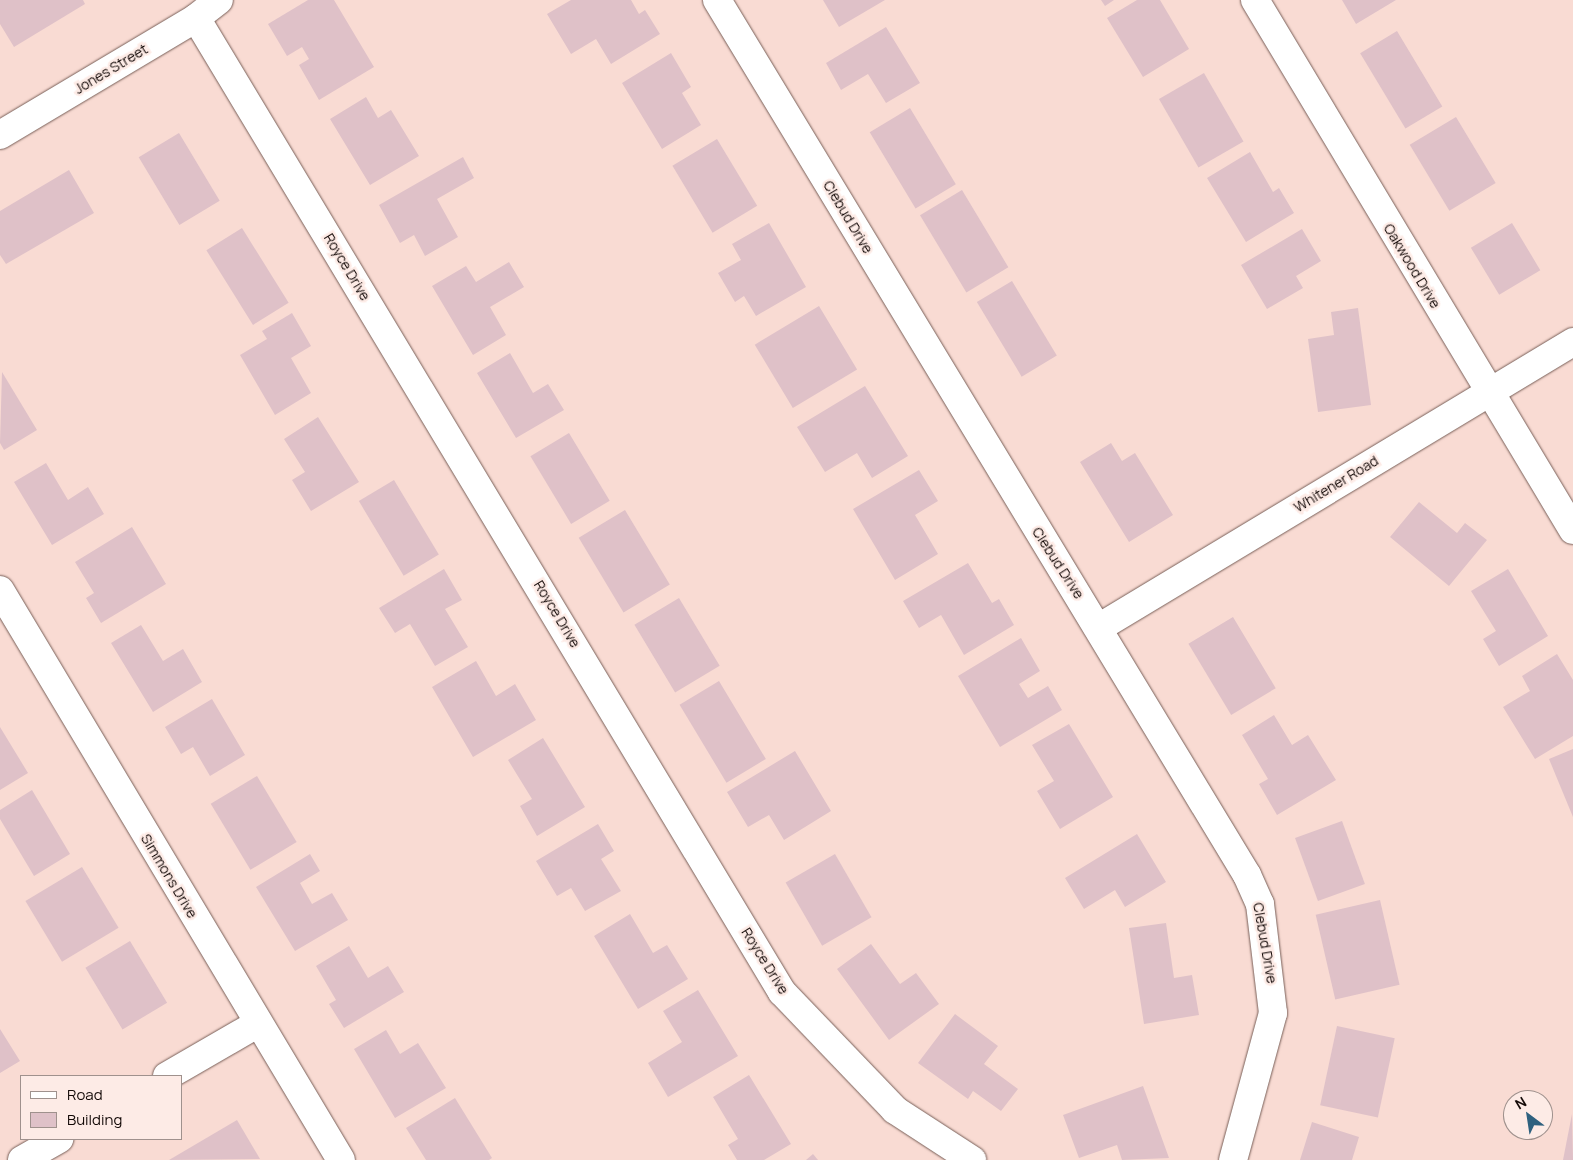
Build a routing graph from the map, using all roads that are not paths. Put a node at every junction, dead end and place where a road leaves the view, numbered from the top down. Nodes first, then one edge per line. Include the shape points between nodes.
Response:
1 (219, 0) edge
2 (717, 0) edge
3 (1255, 0) edge
4 (196, 18) junction
5 (0, 135) edge
6 (1573, 342) edge
7 (1487, 393) junction
8 (1573, 530) edge
9 (0, 590) edge
10 (1100, 627) junction
11 (257, 1024) junction
12 (169, 1075) edge
13 (57, 1140) edge
14 (22, 1160) edge
15 (341, 1160) edge
16 (972, 1160) edge
17 (1233, 1160) edge

1 - 4 street, Jones Street
2 - 10 street, Clebud Drive via 994,464
3 - 7 street, Oakwood Drive
4 - 5 street, Jones Street
4 - 16 street, Royce Drive via 782,992 895,1110
6 - 7 street, Whitener Road
7 - 8 street, Oakwood Drive
7 - 10 street, Whitener Road
9 - 11 street, Simmons Drive
10 - 17 street, Clebud Drive via 1248,875 1260,904 1273,1013 1250,1114
11 - 12 street
11 - 15 street, Simmons Drive
13 - 14 street

